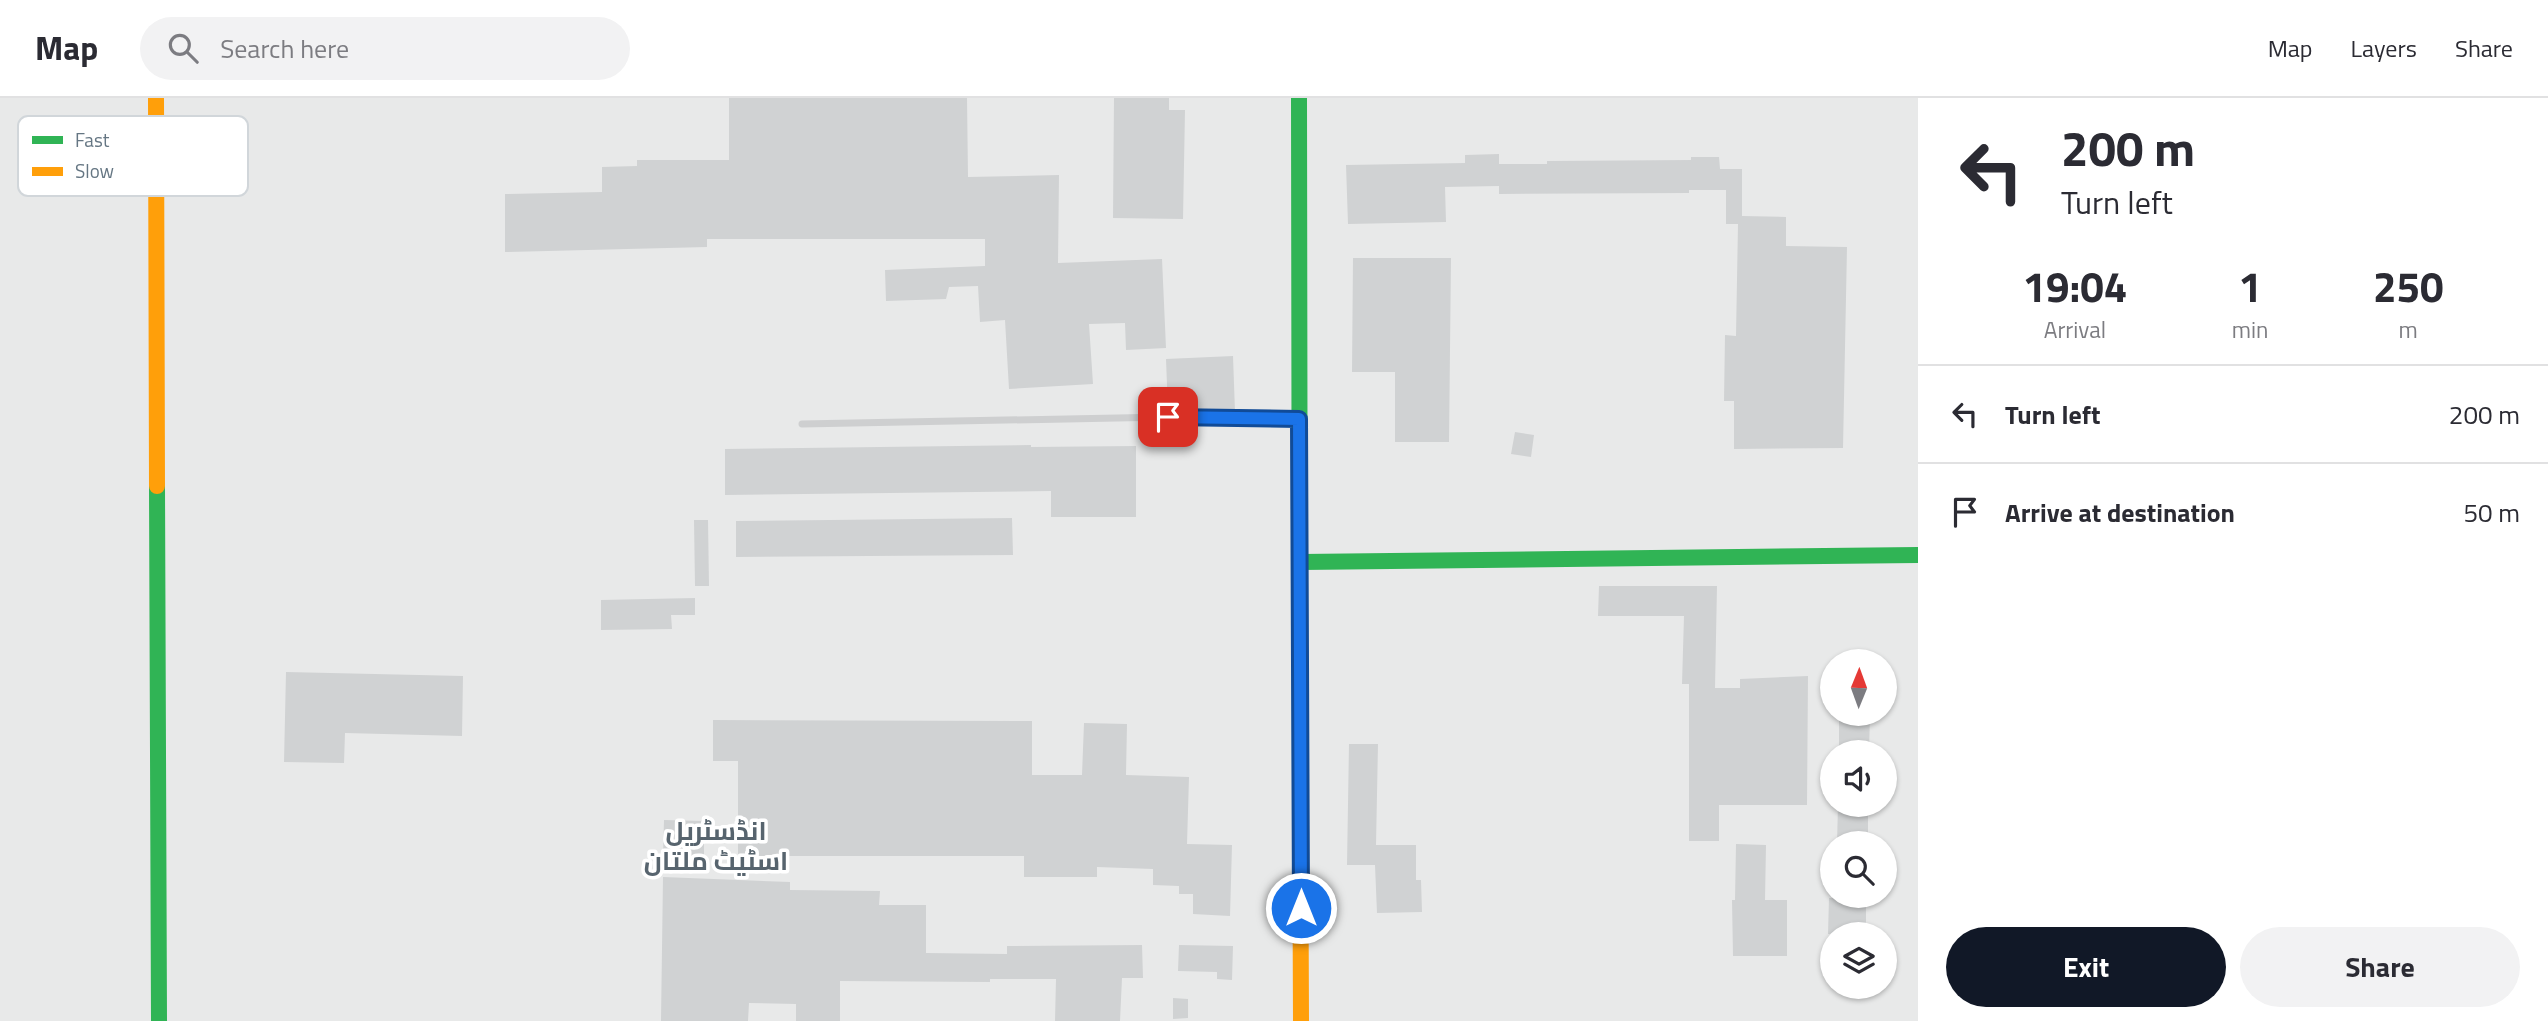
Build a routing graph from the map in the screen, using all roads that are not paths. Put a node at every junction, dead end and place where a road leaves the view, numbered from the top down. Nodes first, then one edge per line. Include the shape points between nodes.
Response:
1 (156, 98) edge
2 (1299, 98) edge
3 (156, 116) edge
4 (156, 196) edge
5 (1299, 419) junction
6 (802, 424) dead end
7 (1918, 555) edge
8 (1301, 562) junction
9 (159, 1021) edge
10 (1301, 1021) edge

1 - 3 street
2 - 5 street
4 - 9 street
5 - 6 lane
5 - 8 street
7 - 8 street
8 - 10 street

